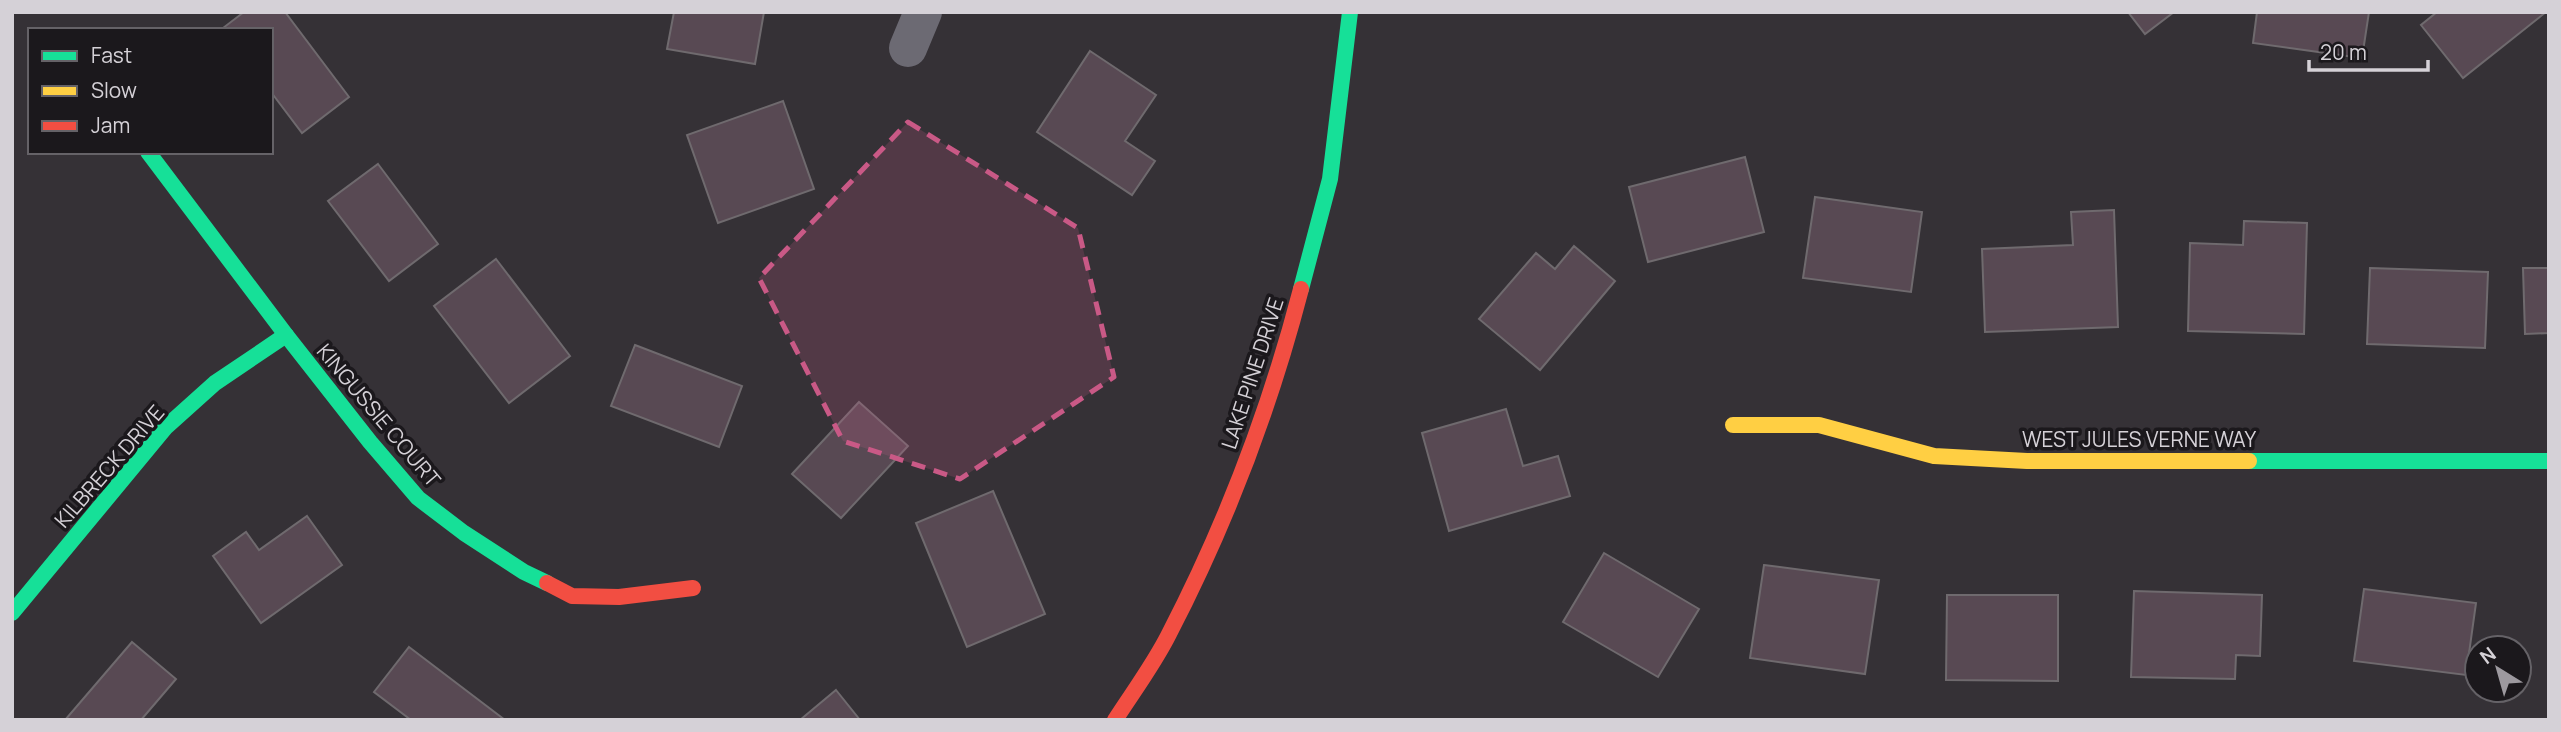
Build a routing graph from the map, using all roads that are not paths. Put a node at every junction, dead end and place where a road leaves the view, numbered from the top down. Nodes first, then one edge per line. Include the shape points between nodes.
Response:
1 (923, 12) edge
2 (1350, 12) edge
3 (908, 48) dead end
4 (150, 154) edge
5 (286, 335) junction
6 (1733, 425) dead end
7 (2549, 461) edge
8 (693, 588) dead end
9 (12, 613) edge
10 (1115, 720) edge

1 - 3 street
2 - 10 street, LAKE PINE DRIVE via 1330,179 1283,358 1224,520 1168,636
4 - 5 street, KINGUSSIE COURT
5 - 8 street, KINGUSSIE COURT via 418,498 524,572 572,596 619,597
5 - 9 street, KILBRECK DRIVE via 215,383 166,427
6 - 7 street, WEST JULES VERNE WAY via 1819,425 1934,456 2027,461

